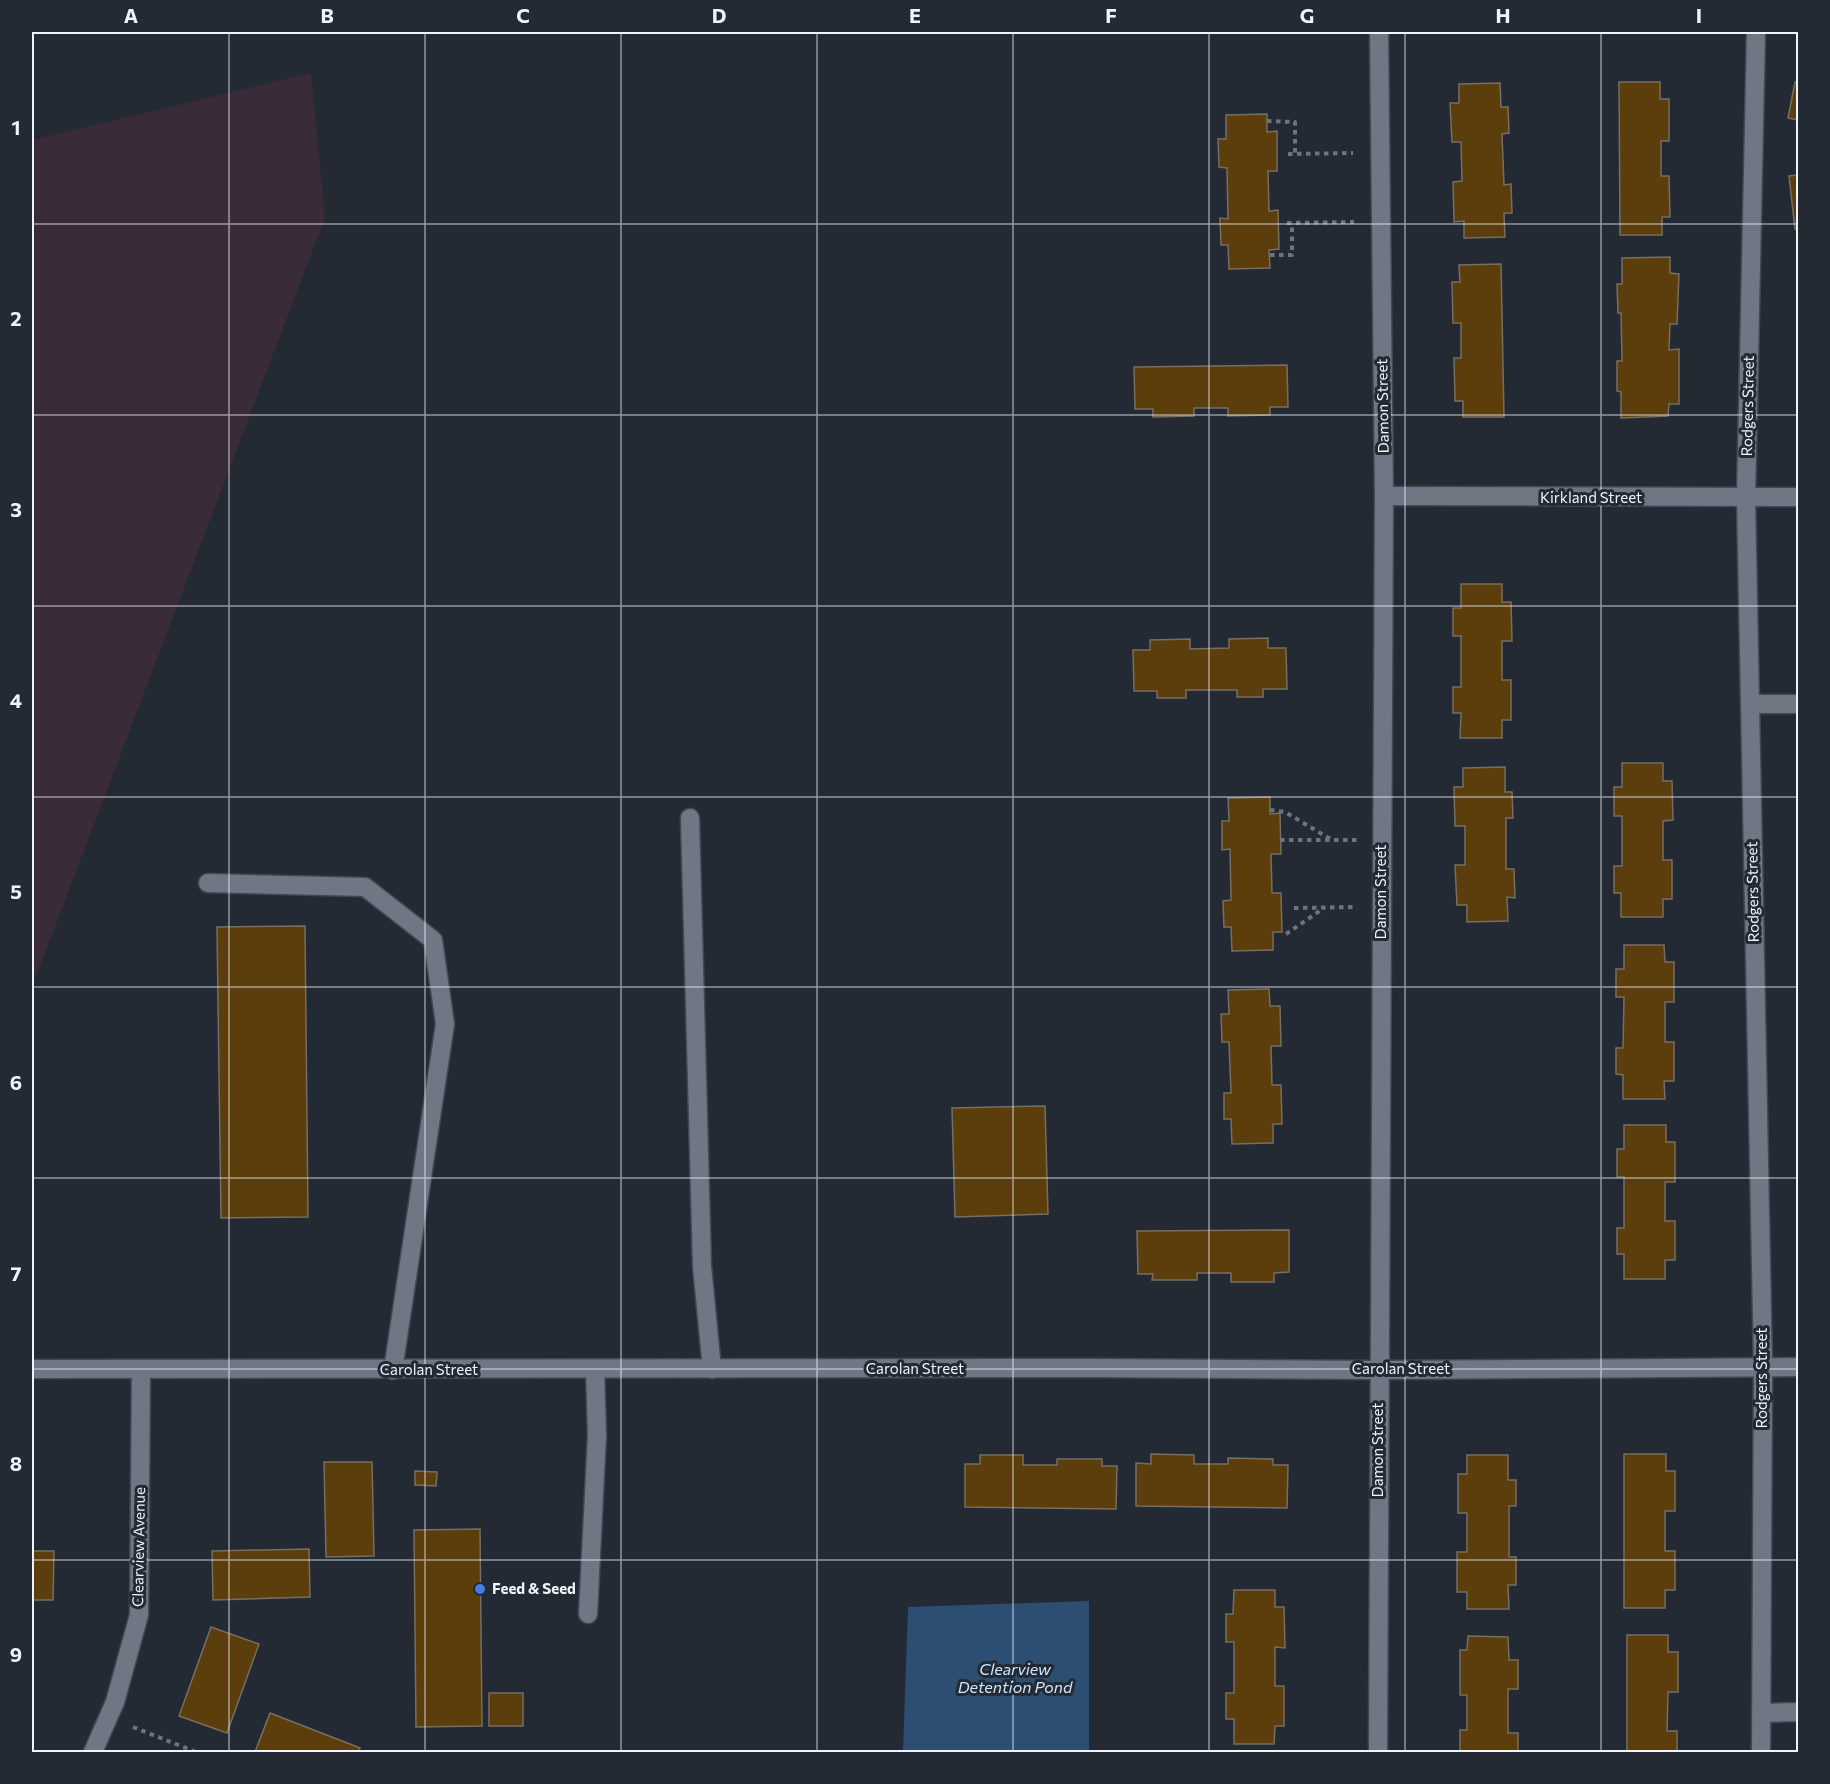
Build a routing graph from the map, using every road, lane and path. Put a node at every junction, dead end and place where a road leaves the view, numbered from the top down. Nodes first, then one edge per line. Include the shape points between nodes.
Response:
1 (1379, 32) edge
2 (1756, 32) edge
3 (1267, 121) dead end
4 (1381, 153) junction
5 (1288, 154) dead end
6 (1295, 154) junction
7 (1381, 222) junction
8 (1270, 255) dead end
9 (1384, 496) junction
10 (1798, 497) edge
11 (1746, 498) junction
12 (1750, 704) junction
13 (1798, 704) edge
14 (1270, 810) dead end
15 (690, 818) dead end
16 (1280, 840) dead end
17 (1333, 840) junction
18 (1382, 840) junction
19 (208, 883) dead end
20 (1381, 907) junction
21 (1294, 908) dead end
22 (1324, 908) junction
23 (1286, 934) dead end
24 (1763, 1367) junction
25 (1798, 1367) edge
26 (712, 1369) junction
27 (32, 1370) edge
28 (141, 1370) junction
29 (393, 1370) junction
30 (595, 1370) junction
31 (1378, 1370) junction
32 (588, 1614) dead end
33 (1798, 1712) edge
34 (1761, 1713) junction
35 (108, 1716) junction
36 (93, 1752) edge
37 (196, 1752) edge
38 (1378, 1752) edge
39 (1761, 1752) edge

1 - 4 street, Damon Street
2 - 11 street, Rodgers Street
3 - 6 path via 1295,122
4 - 6 path
4 - 7 street, Damon Street
5 - 6 path
7 - 8 path via 1289,223 1292,255
7 - 9 street, Damon Street
9 - 11 street, Kirkland Street
9 - 18 street, Damon Street
10 - 11 street, Kirkland Street
11 - 12 street, Rodgers Street
12 - 13 street
12 - 24 street, Rodgers Street
14 - 17 path via 1285,812
15 - 26 street via 702,1266
16 - 17 path
17 - 18 path
18 - 20 street, Damon Street
19 - 29 street via 365,887 433,940 445,1024
20 - 22 path
20 - 31 street, Damon Street
21 - 22 path
22 - 23 path
24 - 25 street, Carolan Street
24 - 31 street, Carolan Street
24 - 34 street, Rodgers Street
26 - 30 street, Carolan Street
26 - 31 street, Carolan Street
27 - 28 street, Carolan Street
28 - 29 street, Carolan Street
28 - 35 street, Clearview Avenue via 139,1615
29 - 30 street, Carolan Street
30 - 32 street via 597,1435
31 - 38 street, Damon Street
33 - 34 street
34 - 39 street, Rodgers Street
35 - 36 street, Clearview Avenue
35 - 37 path

